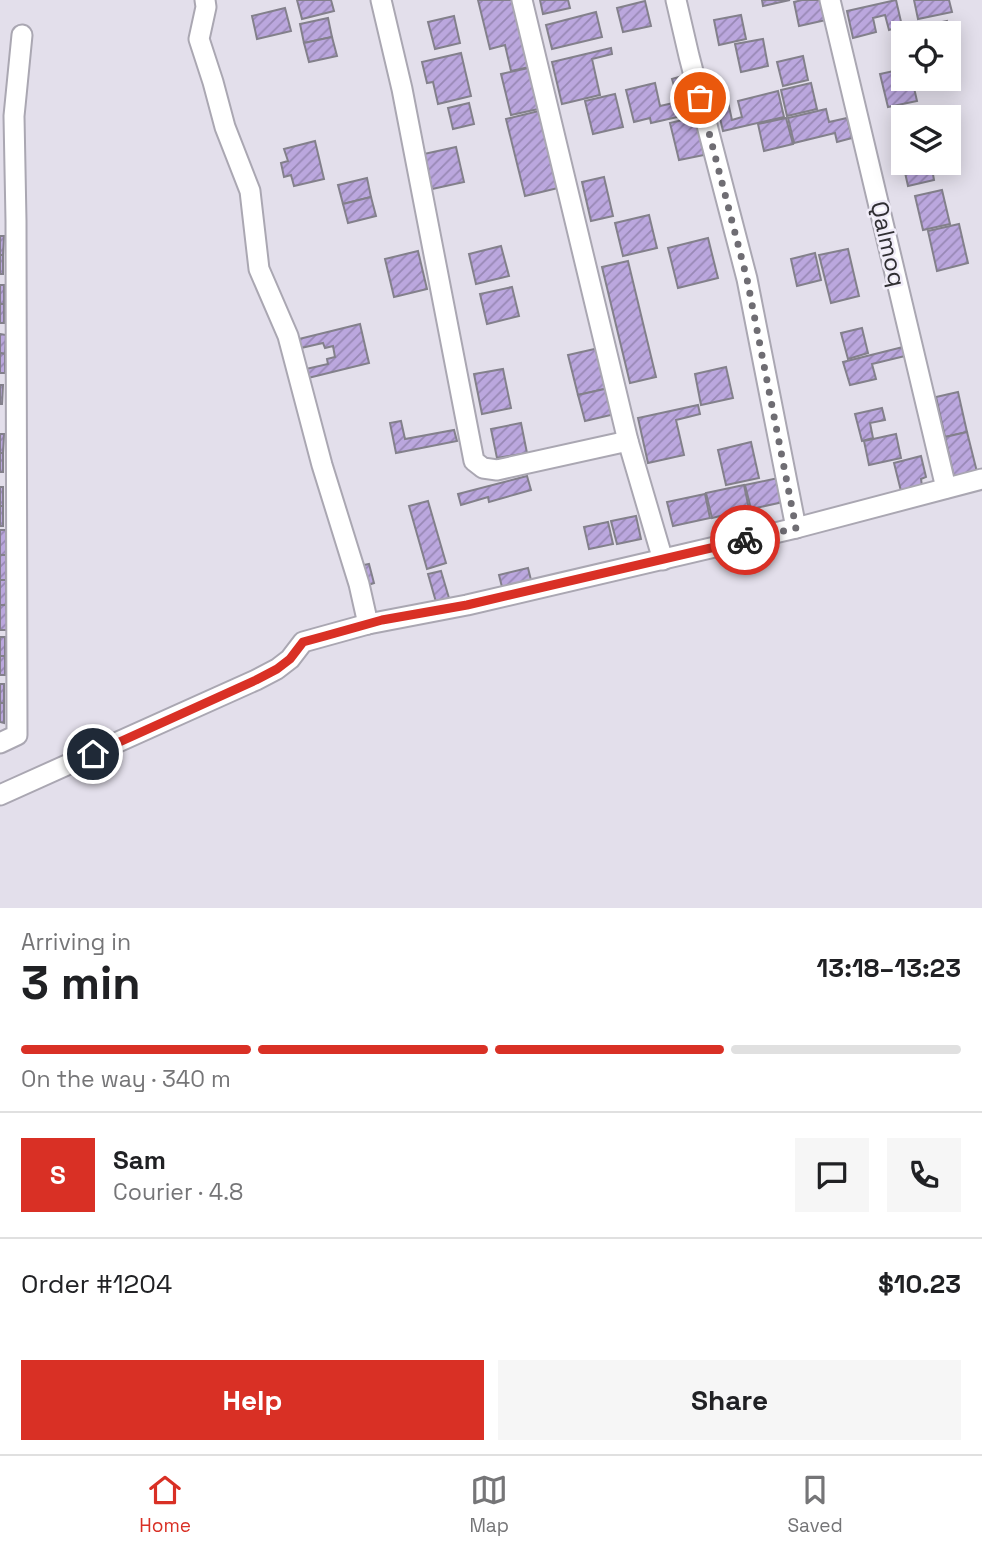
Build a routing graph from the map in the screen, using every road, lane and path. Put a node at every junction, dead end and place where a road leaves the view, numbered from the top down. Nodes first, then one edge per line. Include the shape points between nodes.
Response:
1 (205, 0) edge
2 (381, 0) edge
3 (522, 0) edge
4 (676, 0) edge
5 (830, 0) edge
6 (22, 34) dead end
7 (7, 116) edge
8 (8, 221) edge
9 (628, 441) junction
10 (982, 479) edge
11 (946, 488) junction
12 (796, 528) junction
13 (663, 559) junction
14 (368, 624) junction
15 (0, 743) edge
16 (0, 795) edge

1 - 14 street via 199,39 250,191 259,269 288,337
2 - 9 street via 474,461 498,470
3 - 9 street
4 - 12 street via 747,279
5 - 11 street, Qalmoq
6 - 7 street
7 - 8 street
8 - 15 street via 18,735
9 - 13 street
10 - 11 street
11 - 12 street
12 - 13 street
13 - 14 street
14 - 16 street via 303,642 290,659 256,680

